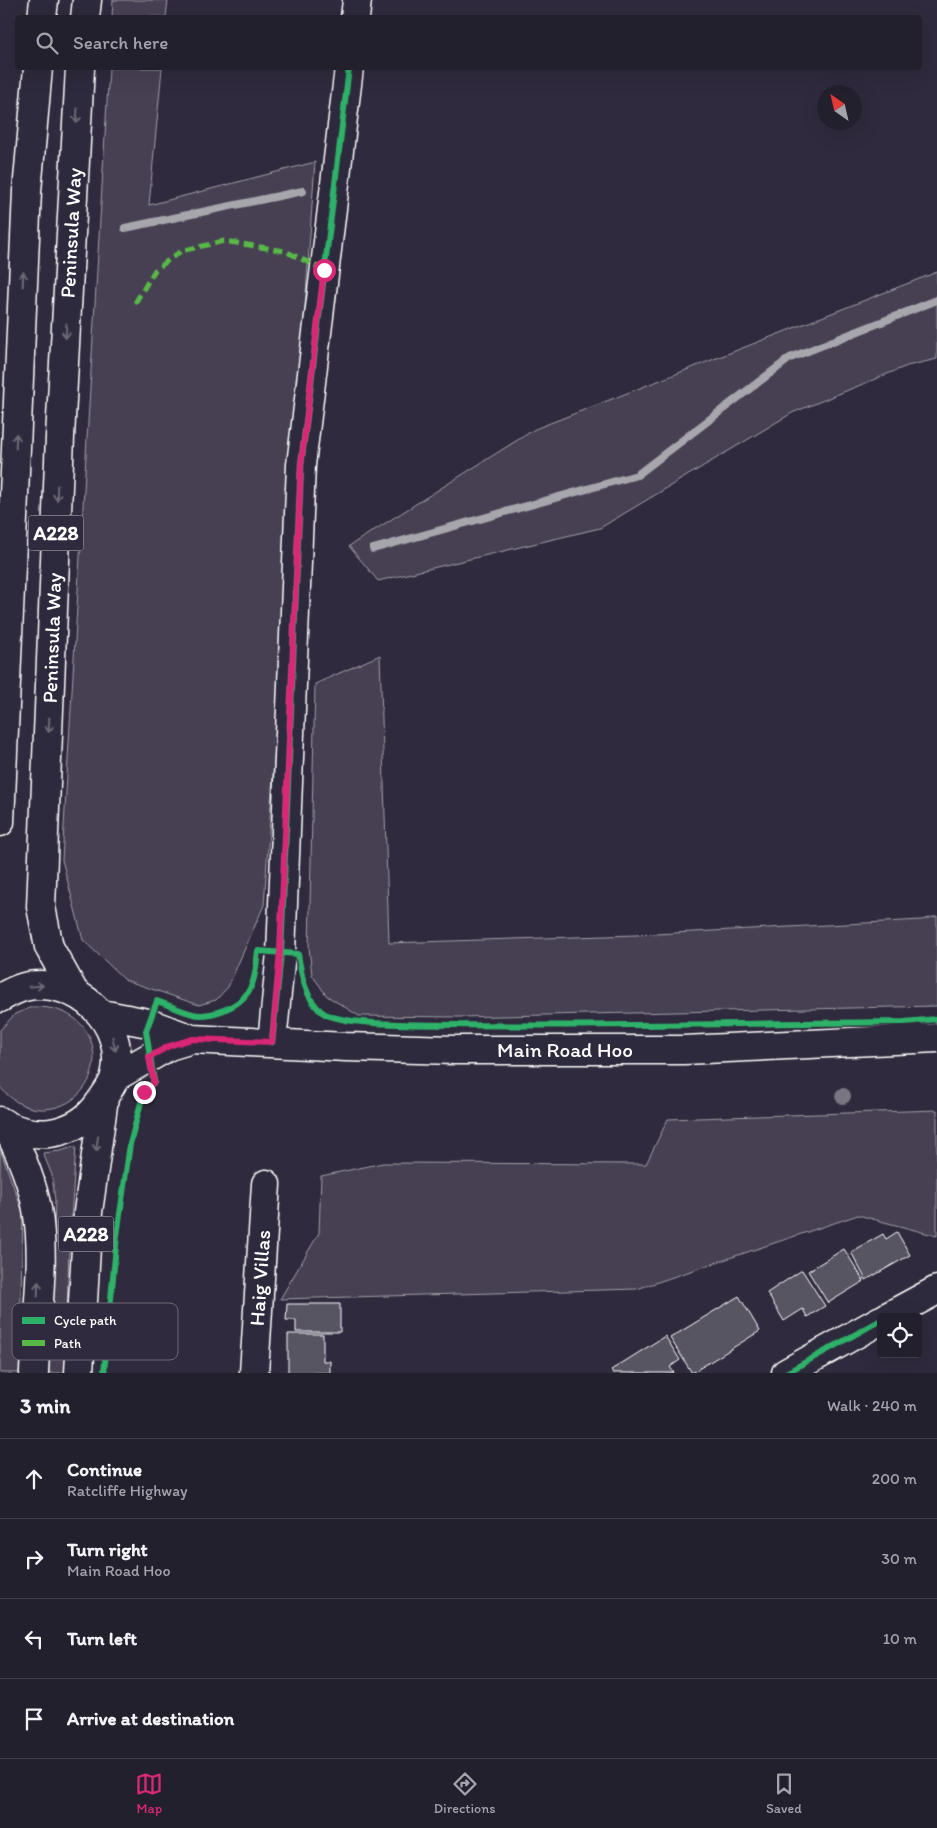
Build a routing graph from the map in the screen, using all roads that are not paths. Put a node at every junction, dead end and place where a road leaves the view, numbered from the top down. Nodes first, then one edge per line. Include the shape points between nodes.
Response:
1 (44, 0) edge
2 (87, 0) edge
3 (357, 0) edge
4 (42, 15) edge
5 (85, 15) edge
6 (354, 15) edge
7 (38, 70) edge
8 (80, 70) edge
9 (349, 70) edge
10 (0, 822) edge
11 (74, 992) junction
12 (0, 998) edge
13 (101, 1014) junction
14 (937, 1038) edge
15 (192, 1039) junction
16 (272, 1042) junction
17 (109, 1087) junction
18 (4, 1124) edge
19 (266, 1184) dead end
20 (937, 1290) edge
21 (38, 1303) edge
22 (83, 1303) edge
23 (894, 1313) edge
24 (877, 1322) edge
25 (35, 1360) edge
26 (80, 1360) edge
27 (34, 1373) edge
28 (79, 1373) edge
29 (254, 1373) edge
30 (786, 1373) edge

1 - 4 main road
2 - 5 main road
3 - 6 main road
10 -> 7 main road, Peninsula Way / A228 via 27,191
8 -> 11 main road, Peninsula Way / A228 via 60,437 42,906 49,947
9 - 16 main road via 301,465 280,953
12 -> 11 main road via 24,987 49,985
11 - 13 main road
13 - 15 main road, Main Road Hoo via 148,1023
13 -> 17 main road via 112,1033 117,1055
14 - 16 main road, Main Road Hoo via 769,1048 580,1051 445,1050
15 - 16 main road, Main Road Hoo
15 - 17 main road, Main Road Hoo via 169,1046
17 - 18 main road via 90,1117 61,1132 39,1134
17 -> 22 main road, A228 via 88,1212
21 -> 18 main road, A228 via 40,1254 37,1210 30,1182
19 - 29 main road, Haig Villas
20 - 23 main road
24 - 30 main road
27 -> 25 main road, A228
26 -> 28 main road, A228

